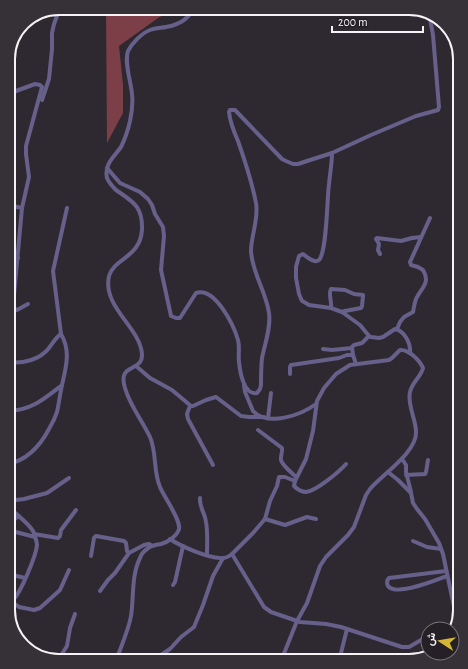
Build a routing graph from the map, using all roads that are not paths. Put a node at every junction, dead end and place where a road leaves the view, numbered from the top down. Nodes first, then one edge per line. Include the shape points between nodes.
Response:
1 (57, 15) edge
2 (189, 15) edge
3 (430, 20) edge
4 (15, 92) edge
5 (37, 107) junction
6 (332, 153) junction
7 (107, 168) junction
8 (15, 206) edge
9 (22, 208) junction
10 (67, 208) dead end
11 (430, 218) dead end
12 (421, 237) junction
13 (380, 254) dead end
14 (15, 258) edge
15 (18, 258) junction
16 (15, 277) edge
17 (28, 304) dead end
18 (331, 308) junction
19 (15, 309) edge
20 (342, 312) junction
21 (397, 329) junction
22 (62, 334) junction
23 (369, 336) junction
24 (352, 348) junction
25 (323, 349) dead end
26 (410, 354) junction
27 (353, 355) junction
28 (15, 362) edge
29 (356, 364) junction
30 (136, 366) junction
31 (290, 374) dead end
32 (245, 384) junction
33 (62, 385) junction
34 (272, 393) dead end
35 (316, 404) junction
36 (190, 406) junction
37 (15, 410) edge
38 (266, 417) junction
39 (258, 430) dead end
40 (402, 458) junction
41 (428, 460) dead end
42 (15, 462) edge
43 (346, 464) dead end
44 (213, 465) dead end
45 (388, 472) junction
46 (406, 475) junction
47 (70, 478) dead end
48 (295, 479) junction
49 (411, 493) junction
50 (200, 498) dead end
51 (15, 500) edge
52 (76, 510) dead end
53 (15, 512) edge
54 (20, 516) junction
55 (15, 519) edge
56 (265, 519) junction
57 (316, 519) dead end
58 (15, 532) edge
59 (35, 536) junction
60 (170, 539) junction
61 (413, 541) dead end
62 (152, 546) junction
63 (183, 546) junction
64 (441, 549) junction
65 (130, 553) junction
66 (232, 554) junction
67 (207, 555) junction
68 (91, 556) dead end
69 (223, 558) junction
70 (68, 570) dead end
71 (447, 574) junction
72 (15, 576) edge
73 (25, 578) junction
74 (173, 584) dead end
75 (100, 591) dead end
76 (15, 596) edge
77 (453, 602) edge
78 (15, 605) edge
79 (74, 614) dead end
80 (297, 621) junction
81 (347, 629) junction
82 (420, 641) edge
83 (62, 654) edge
84 (119, 654) edge
85 (162, 654) edge
86 (284, 654) edge
87 (341, 654) edge

1 - 5 street via 52,33 48,83
2 - 7 street via 179,23 147,31 129,50 127,60 132,102 130,123 124,140
3 - 6 street via 438,110 416,116
4 - 5 street via 34,85 42,86
5 - 9 street via 26,145 29,177
6 - 18 street via 322,252 316,261 300,255 296,267 298,290 304,302 312,306
6 - 32 street via 300,163 289,163 235,110 229,112 256,204 251,244 252,262 269,316 260,389 252,394
7 - 30 street via 107,177 111,185 135,204 141,215 142,230 139,243 113,268 109,280 112,299 141,350 141,359
7 - 32 street via 120,183 140,192 148,199 163,227 161,273 171,316 180,318 196,293 205,292 213,297 234,328
8 - 9 street
9 - 15 street
10 - 22 street via 53,271
11 - 12 street
12 - 13 street via 403,241 377,238
12 - 21 street via 410,264 423,270 426,283 415,301 413,312 404,317
14 - 15 street
15 - 16 street
17 - 19 street
18 - 20 street
18 - 20 street via 331,289 364,296 361,308
20 - 23 street via 360,325
21 - 23 street via 381,337
21 - 26 street via 406,337
22 - 28 street via 38,357 23,363
22 - 33 street via 68,355
23 - 24 street
24 - 25 street
24 - 27 street
26 - 29 street via 402,349 389,360
26 - 40 street via 423,368 409,395 416,436
27 - 29 street
27 - 31 street via 291,365
29 - 35 street via 346,367 331,379
30 - 36 street via 150,378 172,390
30 - 60 street via 126,372 123,382 131,404 150,438 158,482 178,522 179,530
32 - 38 street via 245,392 253,411
33 - 37 street via 38,404
33 - 42 street via 55,416 39,445 26,457
34 - 38 street
35 - 38 street via 290,416
35 - 48 street via 311,440 305,461
36 - 38 street via 216,397 242,416
36 - 44 street via 188,419
39 - 48 street via 282,448 281,462
40 - 45 street
40 - 46 street via 406,465
41 - 46 street via 425,474
43 - 48 street via 308,492 296,488
45 - 49 street
45 - 80 street via 372,486 356,523 322,563 307,603
46 - 49 street
47 - 51 street via 44,494
48 - 56 street via 279,477
49 - 64 street via 413,503
50 - 67 street via 206,522
52 - 59 street via 58,538
53 - 54 street
54 - 55 street
54 - 59 street
56 - 57 street via 285,525 306,518
56 - 66 street
58 - 59 street
59 - 73 street via 37,544
60 - 62 street
60 - 63 street
61 - 64 street
62 - 65 street via 144,545
62 - 84 street via 146,549 137,565 129,626
63 - 67 street
63 - 74 street
64 - 71 street
65 - 68 street via 124,541 96,536
65 - 75 street
66 - 69 street
66 - 80 street via 266,609
67 - 69 street
69 - 85 street via 213,576 194,627
70 - 78 street via 60,590 40,608 34,610
71 - 71 street via 419,586 400,590 388,587 387,583 389,578
71 - 77 street
72 - 73 street
73 - 76 street
79 - 83 street
80 - 81 street
80 - 86 street
81 - 82 street via 402,647 409,647
81 - 87 street

